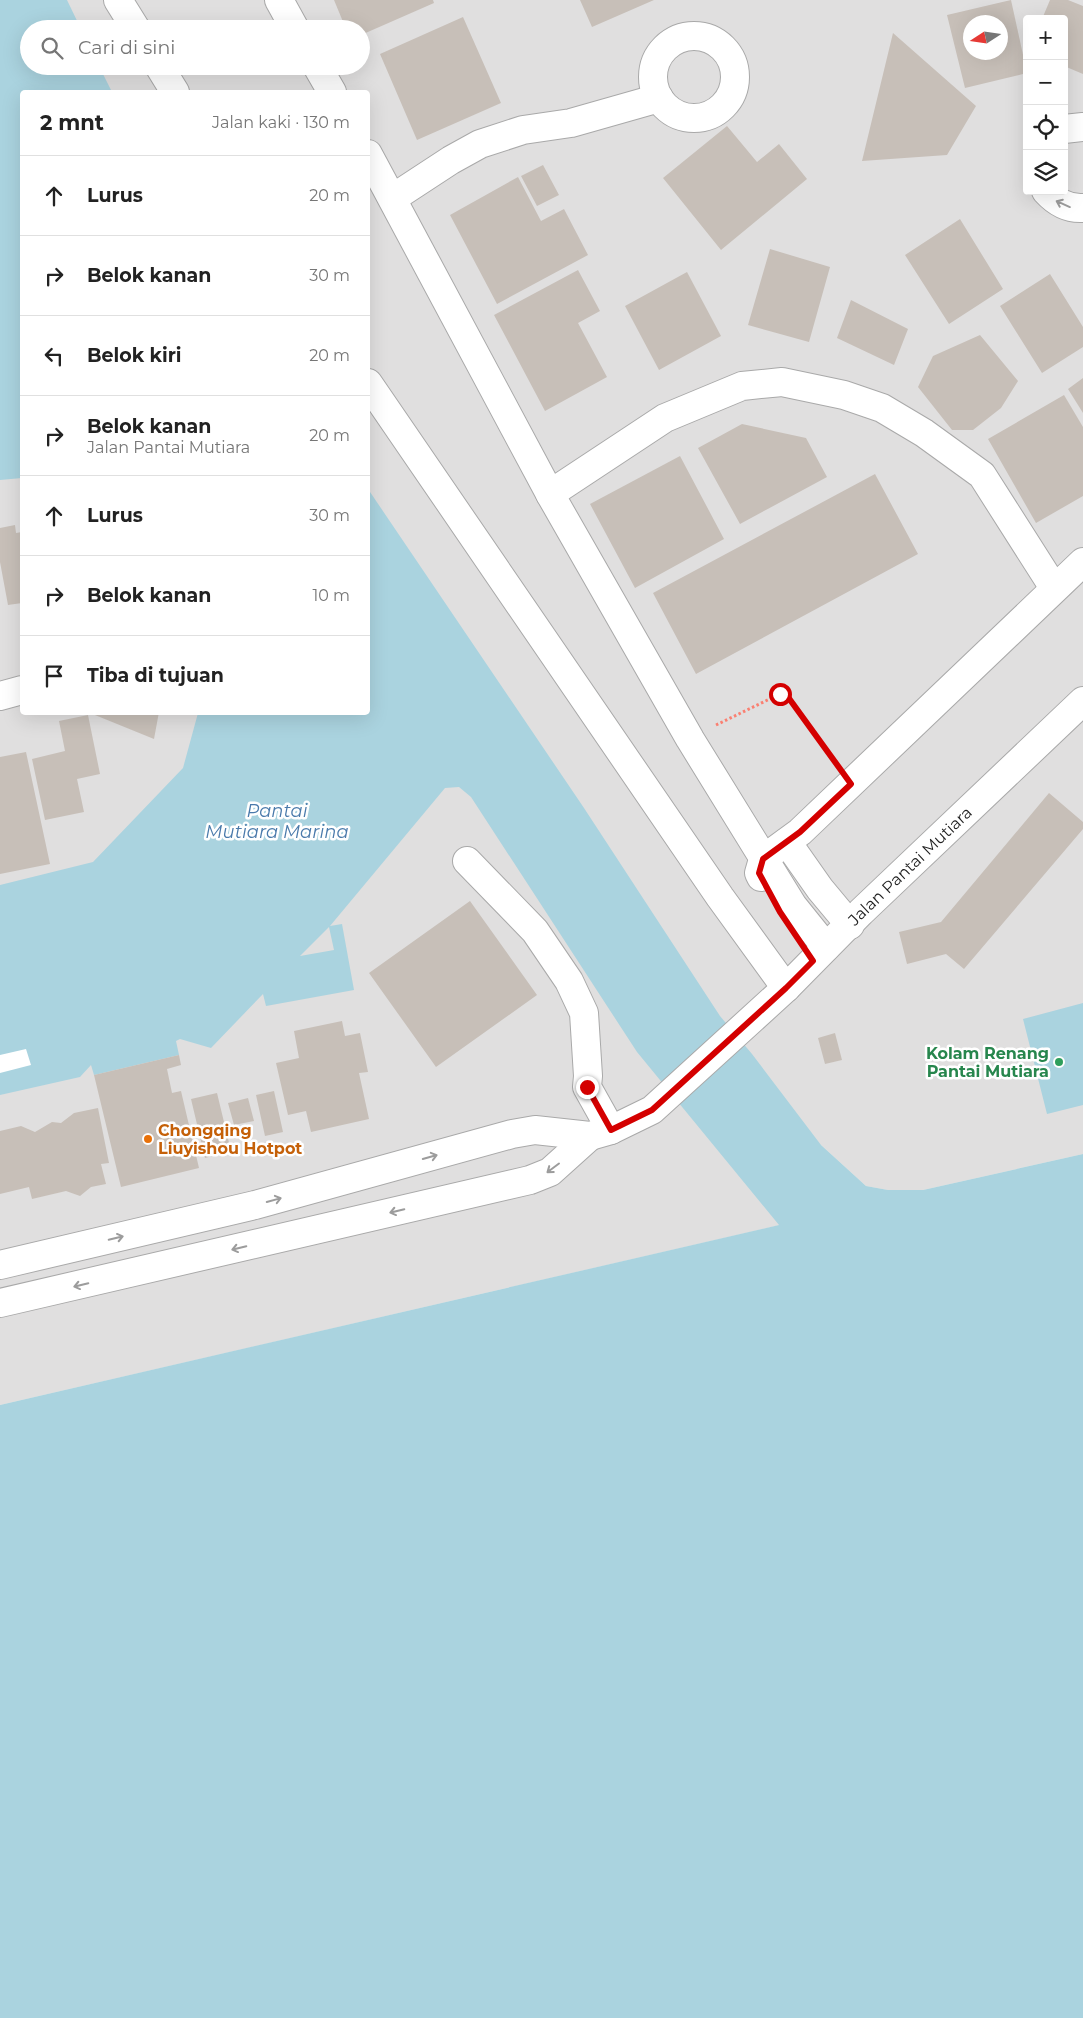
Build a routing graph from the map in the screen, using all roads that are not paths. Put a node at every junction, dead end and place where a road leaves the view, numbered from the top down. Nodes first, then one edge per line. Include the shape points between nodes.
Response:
1 (118, 0) edge
2 (278, 0) edge
3 (130, 20) edge
4 (290, 20) edge
5 (165, 75) edge
6 (322, 75) edge
7 (174, 90) edge
8 (331, 90) edge
9 (659, 98) dead end
10 (1083, 127) edge
11 (1068, 129) edge
12 (370, 158) edge
13 (1050, 195) edge
14 (393, 198) junction
15 (1083, 208) edge
16 (370, 386) edge
17 (550, 494) junction
18 (1083, 562) edge
19 (1054, 588) junction
20 (20, 691) edge
21 (0, 696) edge
22 (1080, 709) edge
23 (794, 837) junction
24 (763, 859) junction
25 (467, 861) dead end
26 (855, 918) junction
27 (819, 954) junction
28 (786, 988) junction
29 (601, 1134) junction
30 (0, 1265) edge
31 (0, 1303) edge

1 - 3 street
2 - 4 street
5 - 7 street
6 - 8 street
9 - 14 street via 571,124 523,130 480,144
10 - 11 street
12 - 14 street
15 -> 13 street via 1066,206
14 - 17 street
16 - 28 street via 720,897
17 - 19 street via 665,418 742,386 782,382 882,408 924,433 982,475
17 - 24 street via 690,739
18 - 19 street
19 - 23 street
20 - 21 street
22 - 26 street, Jalan Pantai Mutiara
23 - 24 street
23 - 26 street via 820,889
24 - 27 street
25 - 29 street via 535,931 569,981 584,1013 587,1087
26 - 27 street, Jalan Pantai Mutiara
27 - 28 street, Jalan Pantai Mutiara
28 - 29 street, Jalan Pantai Mutiara via 652,1110
30 -> 29 street via 255,1205 512,1134 535,1130
29 -> 31 street, Jalan Pantai Mutiara via 550,1172 530,1180

